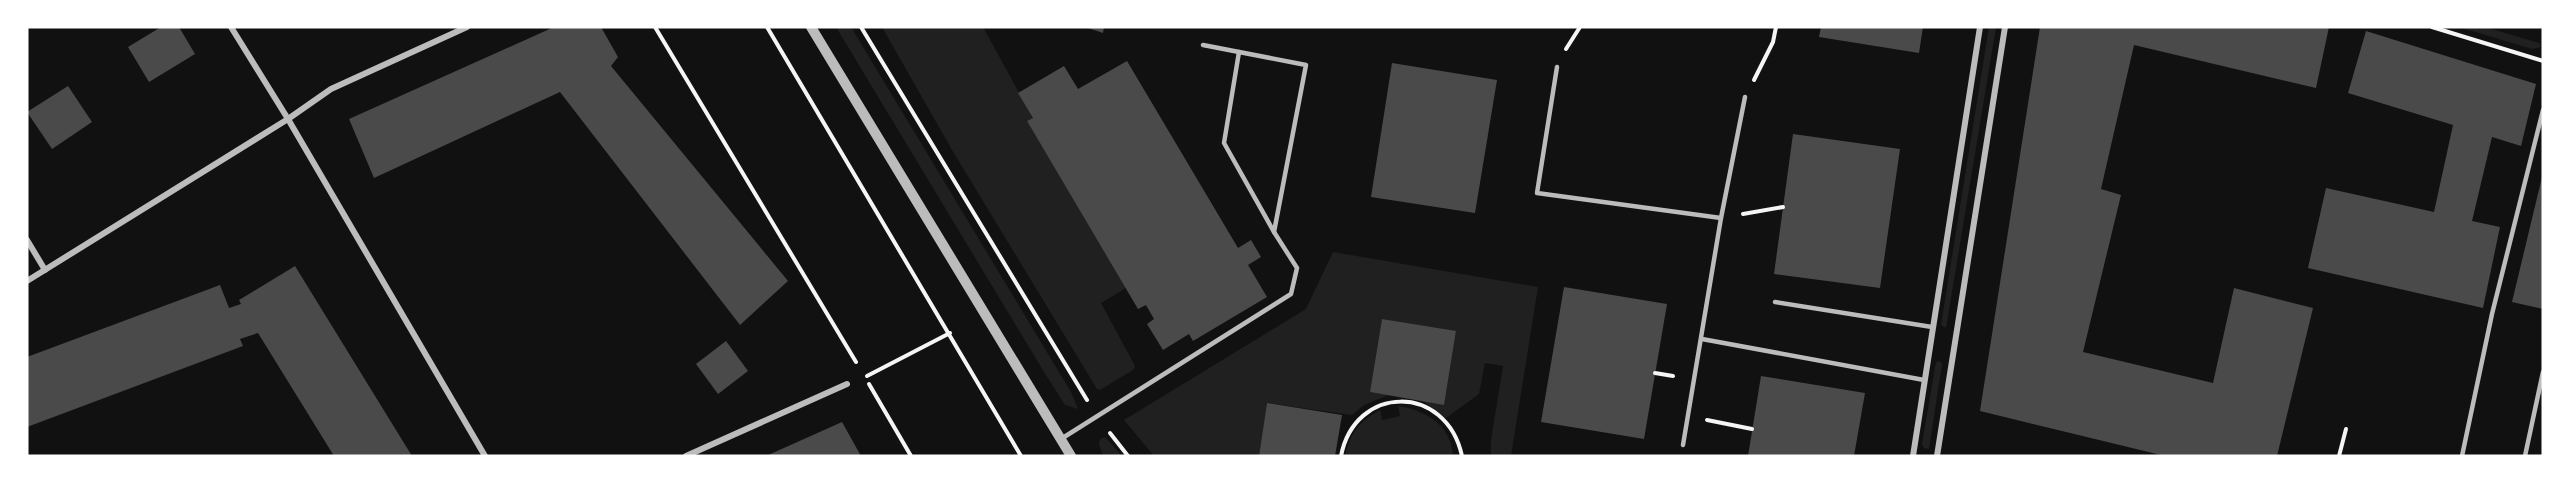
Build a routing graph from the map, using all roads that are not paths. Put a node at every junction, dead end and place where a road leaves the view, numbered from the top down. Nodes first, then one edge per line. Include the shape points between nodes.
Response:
1 (231, 27) edge
2 (467, 27) edge
3 (811, 27) edge
4 (1980, 27) edge
5 (2005, 27) edge
6 (1203, 45) dead end
7 (1239, 52) junction
8 (1557, 67) dead end
9 (1745, 97) road end
10 (2543, 110) edge
11 (288, 119) junction
12 (1721, 218) junction
13 (1274, 232) junction
14 (27, 240) edge
15 (45, 270) junction
16 (27, 281) edge
17 (1775, 302) dead end
18 (1932, 327) junction
19 (1702, 339) junction
20 (2543, 372) edge
21 (1924, 380) junction
22 (847, 384) road end
23 (1061, 439) junction
24 (1683, 445) dead end
25 (485, 456) edge
26 (686, 456) edge
27 (1071, 456) edge
28 (1913, 456) edge
29 (1937, 456) edge
30 (2462, 456) edge
31 (2525, 456) edge

1 - 11 street
2 - 11 street via 331,89
3 - 23 street
4 - 18 street
5 - 29 street
6 - 7 lane
7 - 13 lane via 1224,143
7 - 13 lane via 1306,65
8 - 12 lane via 1537,193
9 - 12 lane
10 - 30 lane via 2492,314
11 - 15 street
11 - 25 street
12 - 19 lane
13 - 23 lane via 1297,268 1291,294
14 - 15 street
15 - 16 street
17 - 18 lane
18 - 21 street
19 - 21 lane
19 - 24 lane
20 - 31 lane
21 - 28 street
22 - 26 street
23 - 27 street

